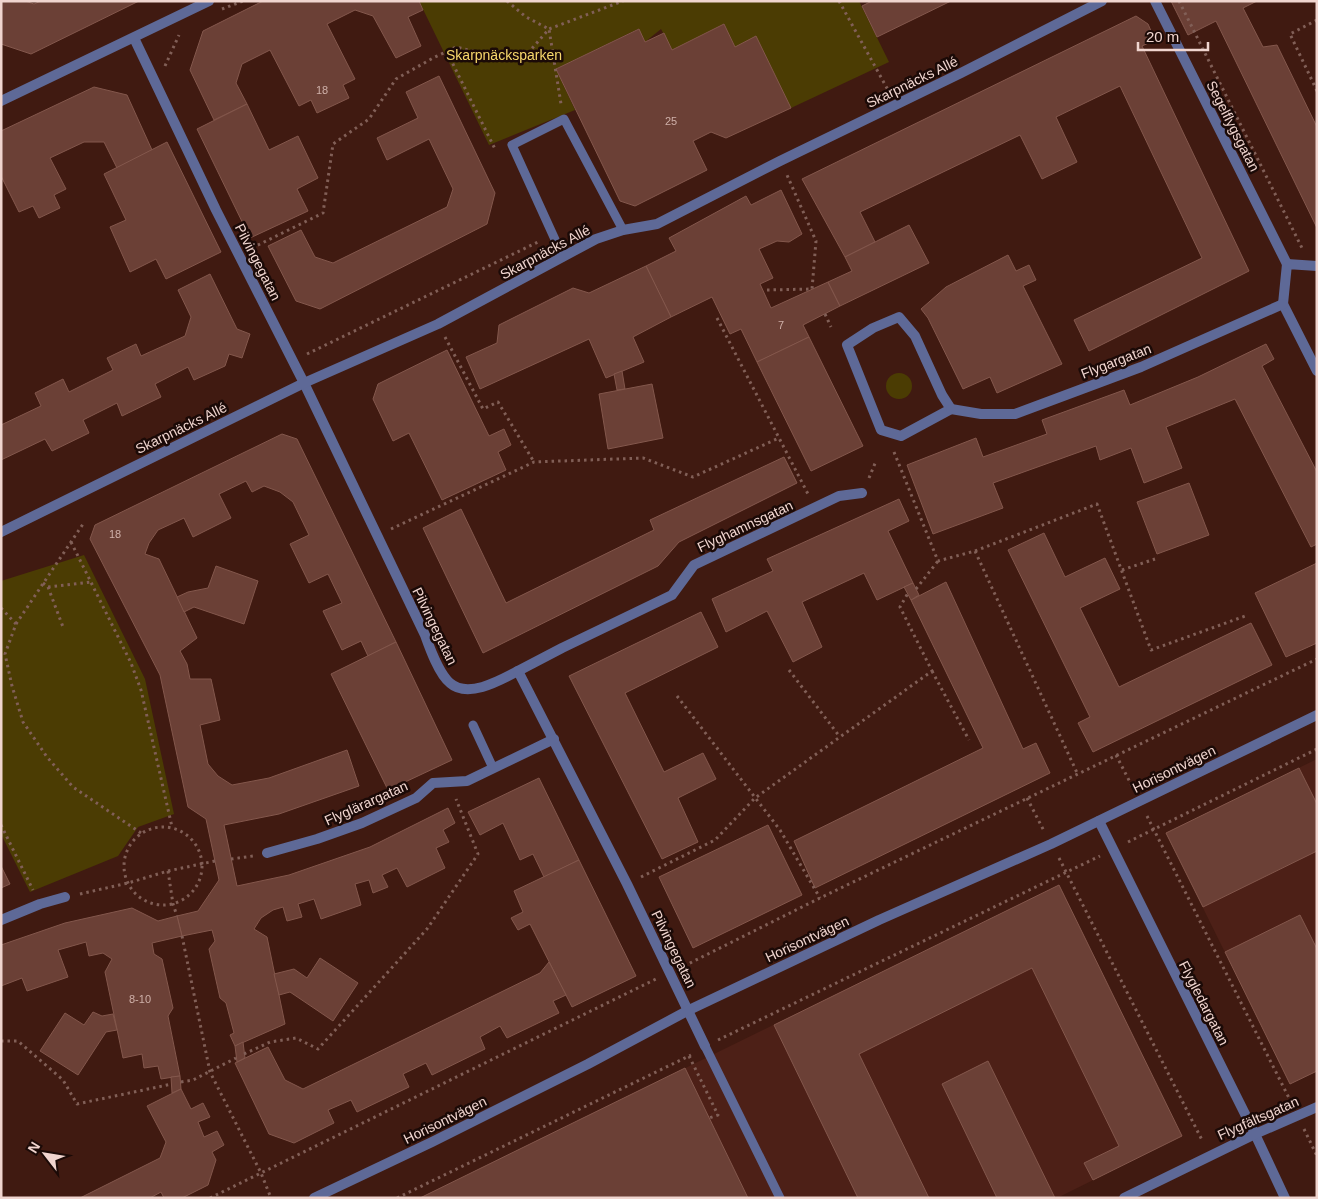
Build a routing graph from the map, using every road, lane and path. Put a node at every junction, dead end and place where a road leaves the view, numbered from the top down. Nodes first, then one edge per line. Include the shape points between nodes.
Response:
1 (209, 1) edge
2 (243, 1) edge
3 (507, 1) edge
4 (623, 1) edge
5 (839, 1) edge
6 (1102, 1) edge
7 (1155, 1) edge
8 (1179, 1) edge
9 (220, 10) dead end
10 (1317, 20) edge
11 (549, 29) junction
12 (1194, 32) dead end
13 (180, 33) dead end
14 (134, 38) junction
15 (446, 52) junction
16 (153, 78) junction
17 (1317, 92) edge
18 (1, 101) edge
19 (896, 105) junction
20 (564, 119) junction
21 (498, 154) dead end
22 (780, 161) junction
23 (623, 230) junction
24 (541, 240) dead end
25 (256, 256) dead end
26 (563, 257) junction
27 (1287, 264) junction
28 (1317, 266) edge
29 (768, 290) dead end
30 (1283, 304) junction
31 (825, 314) dead end
32 (717, 318) dead end
33 (438, 324) junction
34 (831, 327) dead end
35 (304, 356) dead end
36 (1317, 371) edge
37 (304, 383) junction
38 (951, 408) junction
39 (779, 438) junction
40 (894, 452) dead end
41 (534, 462) junction
42 (862, 493) dead end
43 (815, 508) junction
44 (83, 524) dead end
45 (1, 532) edge
46 (377, 536) junction
47 (71, 542) junction
48 (975, 551) junction
49 (1155, 559) dead end
50 (938, 561) junction
51 (1122, 570) junction
52 (91, 582) junction
53 (42, 583) junction
54 (48, 586) junction
55 (916, 589) dead end
56 (908, 593) dead end
57 (1, 608) edge
58 (1248, 615) dead end
59 (16, 624) junction
60 (63, 627) dead end
61 (1317, 659) edge
62 (789, 670) dead end
63 (518, 671) junction
64 (932, 671) junction
65 (677, 696) dead end
66 (1317, 714) edge
67 (473, 725) dead end
68 (840, 737) junction
69 (554, 738) junction
70 (969, 740) dead end
71 (1317, 749) edge
72 (1116, 755) junction
73 (493, 768) junction
74 (1078, 775) junction
75 (466, 781) junction
76 (755, 798) junction
77 (1027, 798) junction
78 (1140, 801) junction
79 (1099, 821) junction
80 (1, 825) edge
81 (172, 827) junction
82 (1154, 829) junction
83 (141, 833) junction
84 (1051, 844) junction
85 (1112, 850) junction
86 (267, 853) dead end
87 (215, 861) dead end
88 (203, 863) junction
89 (168, 870) junction
90 (1066, 873) junction
91 (128, 883) junction
92 (627, 884) junction
93 (64, 897) joint
94 (820, 898) junction
95 (40, 904) junction
96 (173, 904) junction
97 (177, 916) dead end
98 (1, 920) edge
99 (182, 936) dead end
100 (669, 972) junction
101 (689, 1010) junction
102 (1, 1041) edge
103 (705, 1046) junction
104 (244, 1054) dead end
105 (689, 1056) junction
106 (236, 1058) dead end
107 (210, 1072) junction
108 (181, 1082) dead end
109 (172, 1084) dead end
110 (1317, 1107) edge
111 (1298, 1116) junction
112 (709, 1118) dead end
113 (1255, 1134) junction
114 (1210, 1155) junction
115 (1317, 1156) edge
116 (261, 1173) junction
117 (210, 1198) edge
118 (271, 1198) edge
119 (314, 1198) edge
120 (397, 1198) edge
121 (780, 1198) edge
122 (1124, 1198) edge
123 (1285, 1198) edge

1 - 14 street
2 - 9 path
3 - 11 path via 526,17
4 - 11 path
5 - 19 path
6 - 19 street, Skarpnäcks Allé
7 - 27 street, Segelflygsgatan
8 - 12 path
10 - 17 path via 1290,34
11 - 15 path via 528,53 509,60 456,47
11 - 20 path
13 - 16 path via 164,69
14 - 16 street, Pilvingegatan
14 - 18 street
15 - 21 path
15 - 25 path via 396,79 369,119 333,144 323,213 252,248
16 - 37 street, Pilvingegatan
19 - 22 street, Skarpnäcks Allé
20 - 23 lane
20 - 26 lane via 512,146
22 - 23 street, Skarpnäcks Allé via 657,224
22 - 29 path via 816,240 812,290
23 - 26 street, Skarpnäcks Allé via 596,239
24 - 35 path
26 - 33 street, Skarpnäcks Allé
27 - 28 street
27 - 30 street
30 - 36 street
30 - 38 street, Flygargatan via 1141,368 1015,414 981,414
31 - 34 path
32 - 39 path
33 - 37 street, Skarpnäcks Allé
33 - 41 path via 483,409 498,402
37 - 45 street, Skarpnäcks Allé
37 - 46 street, Pilvingegatan
38 - 38 street via 915,336 898,317 847,345 881,430 901,436
39 - 41 path via 693,477 643,458
39 - 43 path
40 - 50 path
41 - 46 path
42 - 43 street, Flyghamnsgatan via 839,496
43 - 63 street, Flyghamnsgatan via 694,565 672,595
44 - 47 path
46 - 63 street, Pilvingegatan via 436,663 450,684 466,690 489,686
47 - 52 path
47 - 53 path
48 - 50 path
48 - 51 path via 1097,504
48 - 74 path
49 - 51 path
50 - 55 path
51 - 58 path via 1151,650
52 - 54 path
52 - 81 path via 141,690
53 - 54 path
53 - 59 path
54 - 60 path
56 - 64 path via 900,606
57 - 59 path
59 - 83 path via 5,654 23,722 73,787
61 - 72 path
62 - 68 path
63 - 69 street, Pilvingegatan
64 - 68 path
64 - 70 path
65 - 76 path
66 - 78 street, Horisontvägen
67 - 73 lane
68 - 76 path
69 - 73 street, Flyglärargatan
69 - 92 street, Pilvingegatan
71 - 82 path
72 - 74 path
72 - 78 path
73 - 75 street, Flyglärargatan
74 - 77 path
75 - 86 street, Flyglärargatan via 432,783 416,798 362,823
75 - 104 path via 455,798 478,854 427,929 318,1049 296,1038 270,1042
76 - 92 path via 715,840
76 - 94 path via 780,830
77 - 84 path
77 - 94 path
78 - 79 street, Horisontvägen
78 - 82 path
79 - 84 street, Horisontvägen
79 - 85 street, Flygledargatan
80 - 95 path
81 - 83 path via 150,828
81 - 88 path via 193,840
82 - 85 path
82 - 111 path
83 - 91 path via 132,841 125,856 124,872
84 - 90 path
84 - 101 street, Horisontvägen via 879,920
85 - 90 path
85 - 113 street, Flygledargatan
87 - 88 path
88 - 89 path
88 - 96 path via 202,874 192,893
89 - 91 path
89 - 96 path
90 - 103 path
90 - 114 path
91 - 93 path
91 - 96 path via 146,902
92 - 100 street, Pilvingegatan
93 - 95 street
94 - 100 path
95 - 98 street
96 - 97 path
99 - 107 path
100 - 101 street, Pilvingegatan
100 - 116 path
101 - 103 street, Pilvingegatan
101 - 119 street, Horisontvägen via 458,1129
102 - 109 path via 18,1040 63,1080 77,1104
103 - 105 path
103 - 121 lane, Pilvingegatan
105 - 112 path via 718,1115
105 - 120 path
106 - 107 path
107 - 108 path
107 - 116 path
110 - 111 street, Flygfältsgatan
111 - 113 street, Flygfältsgatan
111 - 115 path
113 - 114 street, Flygfältsgatan
113 - 123 street, Flygledargatan
114 - 122 street, Flygfältsgatan
116 - 117 path
116 - 118 path

